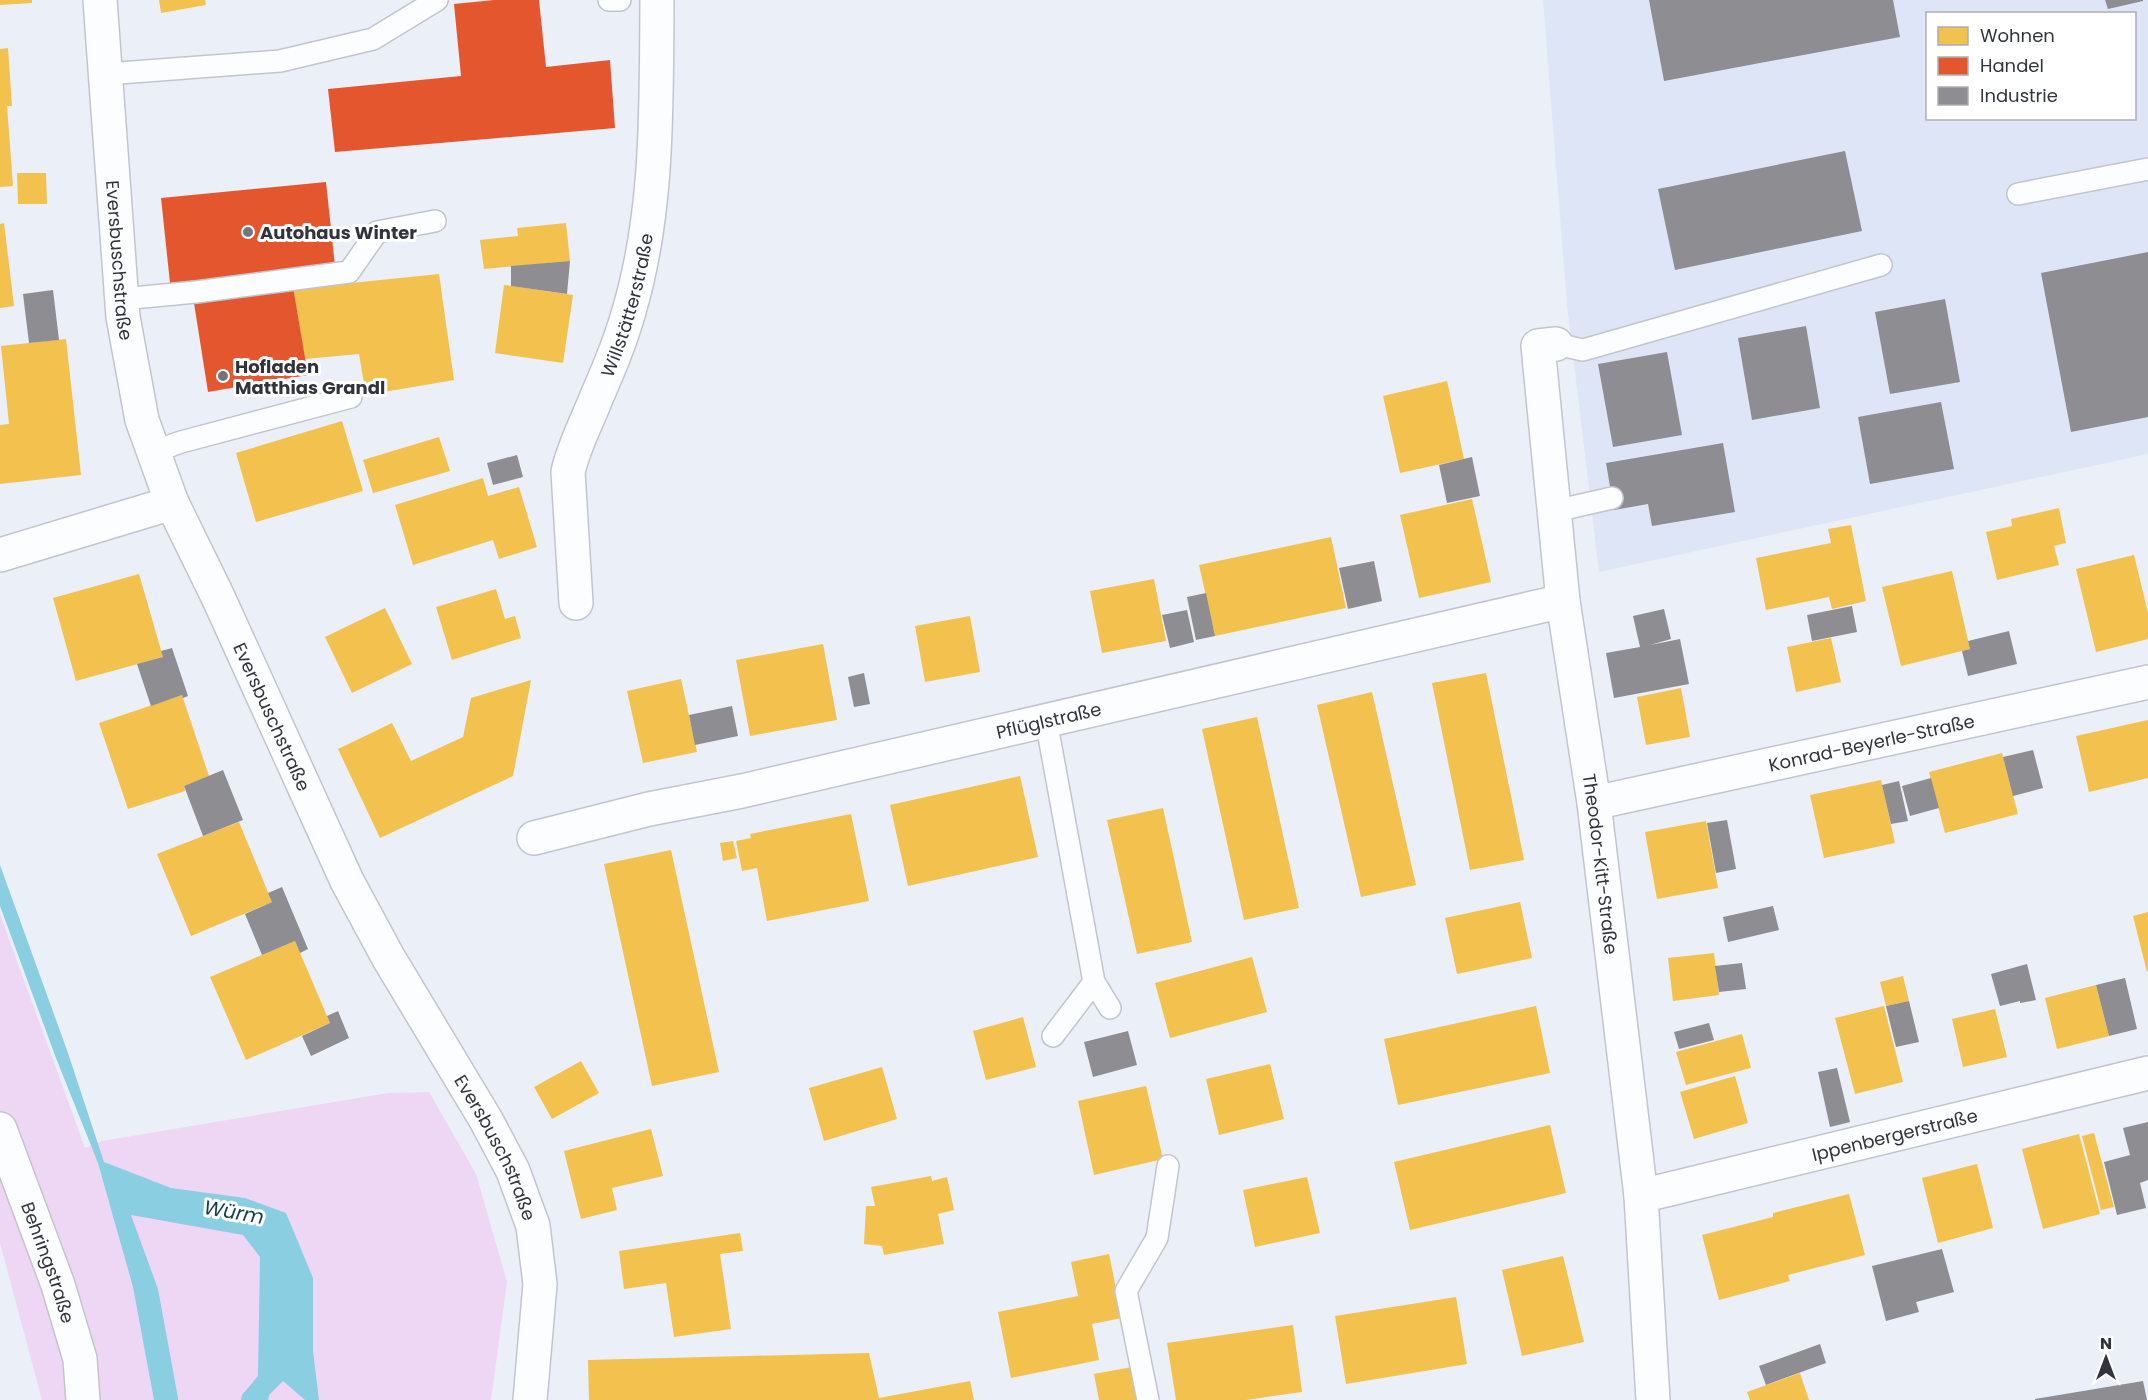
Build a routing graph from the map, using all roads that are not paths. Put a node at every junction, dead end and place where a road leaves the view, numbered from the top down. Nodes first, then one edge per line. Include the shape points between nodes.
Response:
1 (100, 0) edge
2 (437, 0) edge
3 (609, 0) edge
4 (620, 0) edge
5 (657, 0) edge
6 (106, 74) junction
7 (2148, 169) edge
8 (2018, 194) dead end
9 (435, 221) dead end
10 (1881, 265) dead end
11 (122, 299) junction
12 (1556, 344) joint
13 (351, 397) dead end
14 (153, 452) junction
15 (1612, 498) dead end
16 (172, 503) junction
17 (1555, 511) junction
18 (0, 555) edge
19 (1563, 601) junction
20 (576, 603) dead end
21 (2148, 682) edge
22 (1046, 720) junction
23 (1594, 803) junction
24 (534, 838) dead end
25 (1094, 982) junction
26 (1110, 1008) dead end
27 (1053, 1036) dead end
28 (2148, 1073) edge
29 (0, 1129) edge
30 (1168, 1166) dead end
31 (1641, 1196) junction
32 (84, 1400) edge
33 (530, 1400) edge
34 (1148, 1400) edge
35 (1653, 1400) edge

1 - 6 street, Eversbuschstraße
2 - 6 lane via 373,39 280,61
3 - 4 lane
5 - 20 street, Willstätterstraße via 656,138 642,259 629,312 568,472
6 - 11 street, Eversbuschstraße
7 - 8 lane
9 - 11 lane via 377,232 350,272
10 - 12 lane via 1583,350
11 - 14 street, Eversbuschstraße via 142,420
12 - 17 street, Theodor-Kitt-Straße via 1538,346
13 - 14 lane
14 - 16 street, Eversbuschstraße
15 - 17 lane
16 - 18 street
16 - 33 street, Eversbuschstraße via 347,881 513,1171 533,1226 540,1284
17 - 19 street, Theodor-Kitt-Straße
19 - 22 street, Pflüglstraße
19 - 23 street, Theodor-Kitt-Straße
21 - 23 street, Konrad-Beyerle-Straße
22 - 24 street, Pflüglstraße
22 - 25 lane
23 - 31 street, Theodor-Kitt-Straße
25 - 26 lane
25 - 27 lane
28 - 31 street, Ippenbergerstraße
29 - 32 street, Behringstraße via 58,1285 80,1359
30 - 34 lane via 1157,1238 1126,1291
31 - 35 street, Theodor-Kitt-Straße

